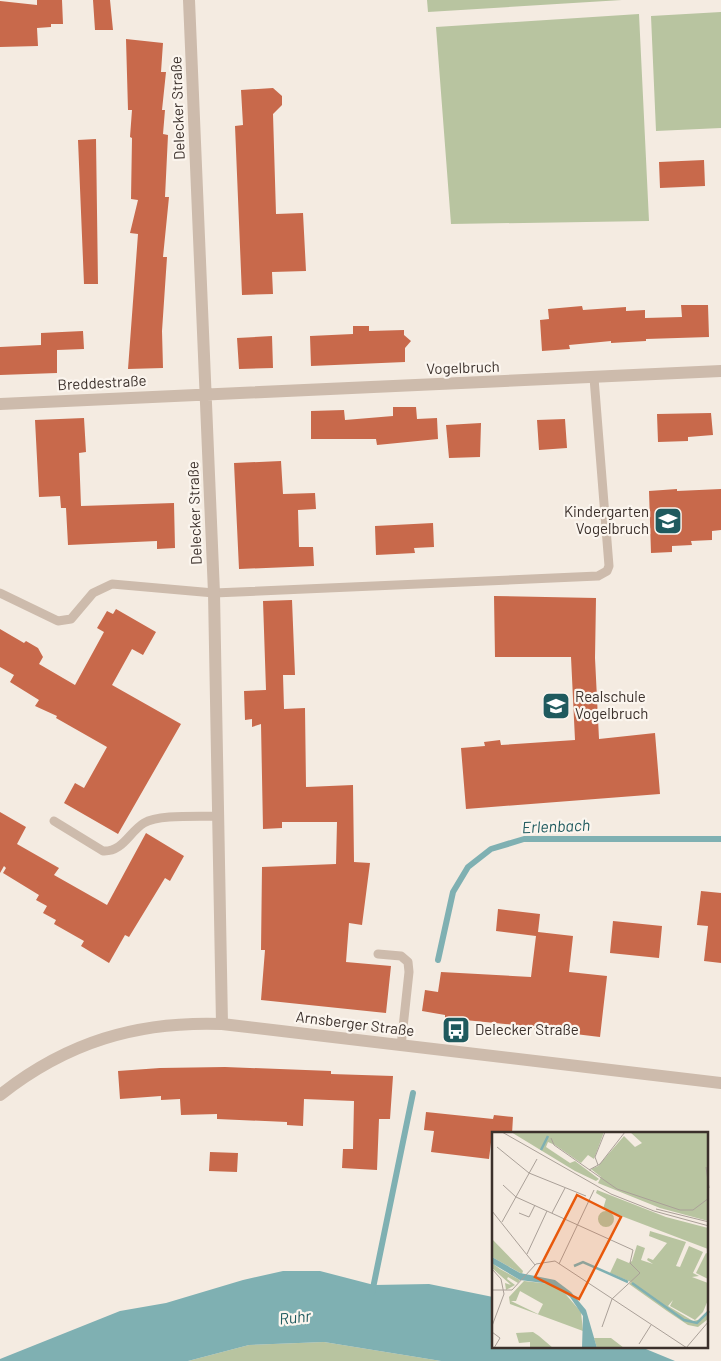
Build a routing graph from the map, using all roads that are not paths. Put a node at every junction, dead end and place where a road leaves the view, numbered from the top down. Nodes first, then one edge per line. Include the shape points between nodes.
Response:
1 (189, 0) edge
2 (721, 371) edge
3 (594, 378) junction
4 (206, 395) junction
5 (0, 404) edge
6 (0, 593) edge
7 (214, 593) junction
8 (219, 816) junction
9 (54, 821) dead end
10 (378, 954) dead end
11 (222, 1024) junction
12 (402, 1046) junction
13 (721, 1083) edge
14 (0, 1095) edge

1 - 4 street, Delecker Straße
2 - 3 street, Vogelbruch
3 - 4 street, Vogelbruch
3 - 7 lane via 609,566 604,574
4 - 5 street, Breddestraße
4 - 7 street, Delecker Straße
6 - 7 lane via 58,621 70,619 93,593 112,584
7 - 8 street, Delecker Straße
8 - 9 lane via 146,822 118,848 109,851 103,851
8 - 11 street, Delecker Straße
10 - 12 lane via 401,956 408,962
11 - 12 street, Arnsberger Straße
11 - 14 street, Arnsberger Straße via 168,1024 100,1039 56,1058
12 - 13 street, Arnsberger Straße

